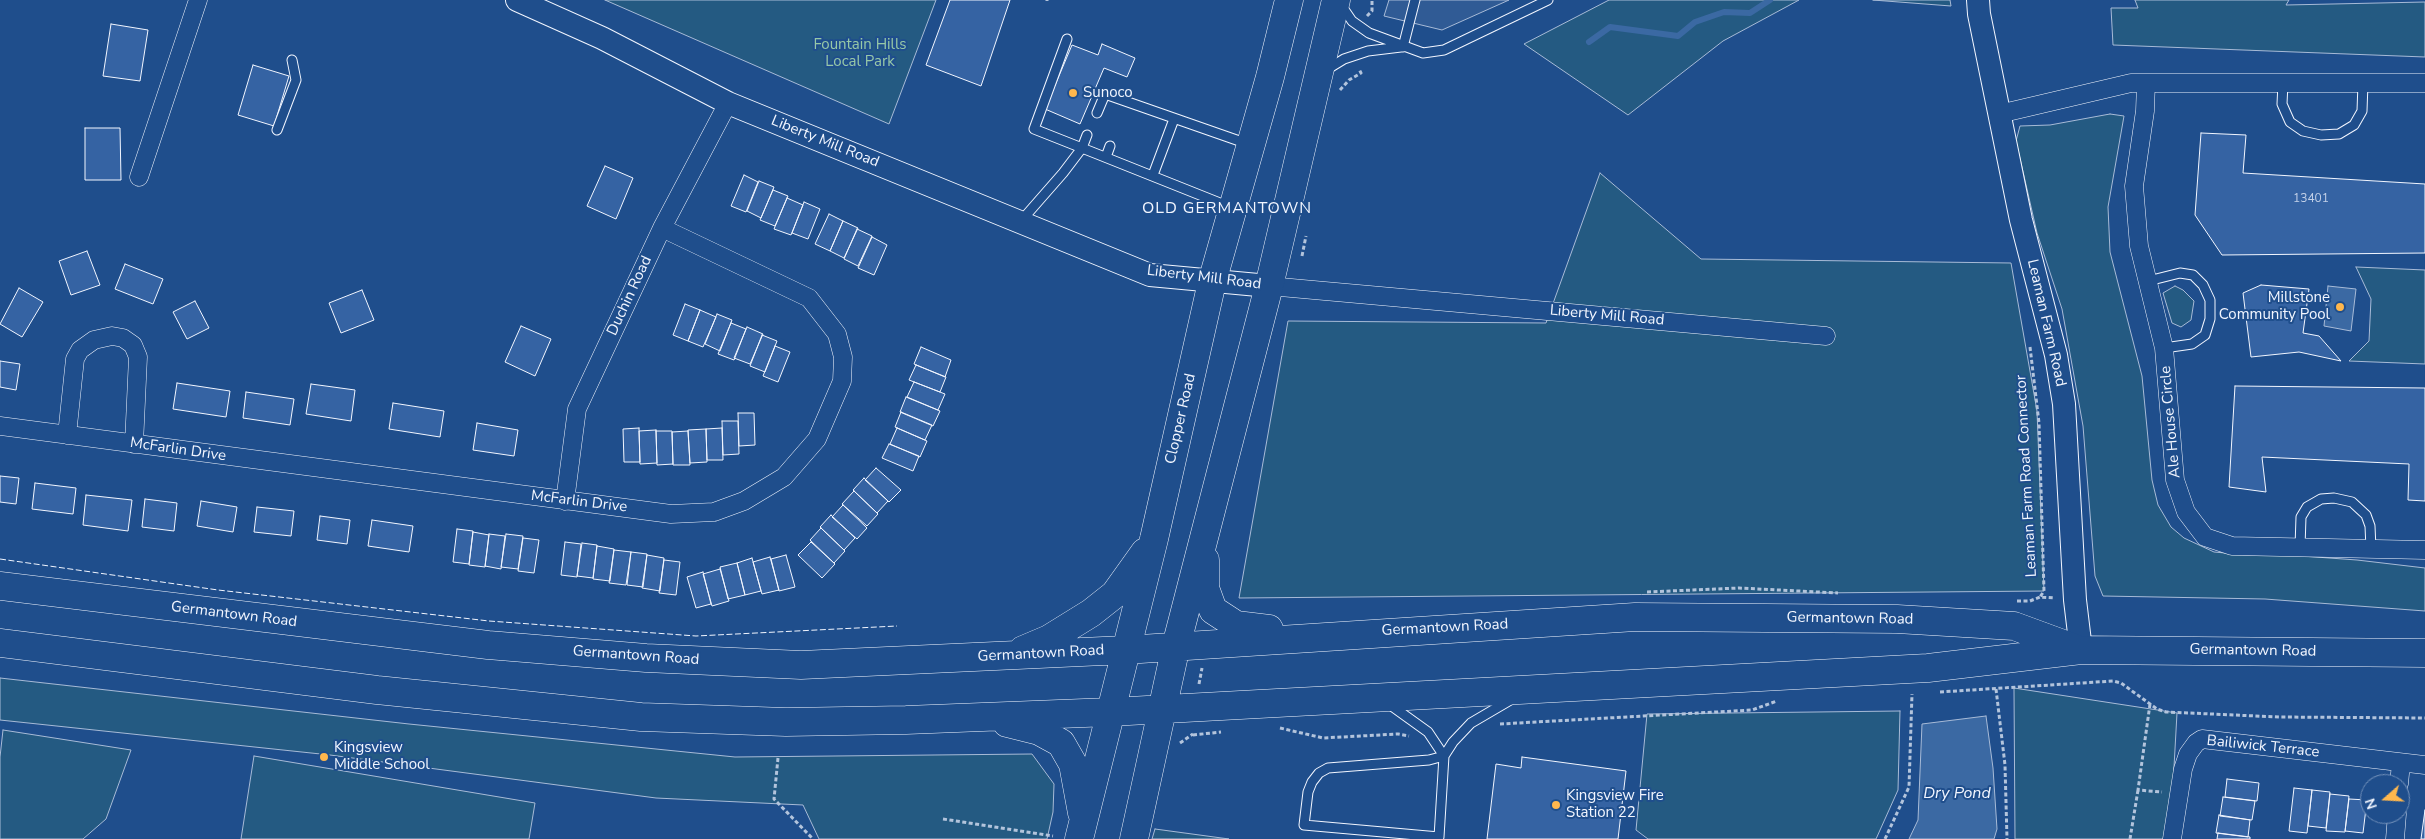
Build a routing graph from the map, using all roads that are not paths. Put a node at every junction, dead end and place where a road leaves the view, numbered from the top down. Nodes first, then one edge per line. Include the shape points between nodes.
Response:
1 (198, 0) edge
2 (517, 0) edge
3 (1289, 0) edge
4 (1337, 0) edge
5 (1415, 0) edge
6 (1548, 0) edge
7 (1978, 0) edge
8 (1067, 40) dead end
9 (1403, 47) junction
10 (292, 60) dead end
11 (1319, 74) junction
12 (2146, 83) junction
13 (2283, 83) junction
14 (2363, 83) junction
15 (2425, 83) edge
16 (728, 103) junction
17 (1148, 110) junction
18 (1097, 113) dead end
19 (1999, 114) junction
20 (1144, 119) dead end
21 (1174, 119) junction
22 (277, 130) dead end
23 (1087, 136) dead end
24 (1250, 145) junction
25 (1110, 146) dead end
26 (1082, 148) junction
27 (1130, 156) dead end
28 (1106, 157) junction
29 (1126, 165) junction
30 (1153, 175) junction
31 (139, 177) dead end
32 (1233, 208) junction
33 (1020, 221) junction
34 (662, 228) junction
35 (2148, 281) junction
36 (1212, 282) junction
37 (1269, 286) junction
38 (1826, 336) dead end
39 (2164, 348) junction
40 (0, 426) edge
41 (67, 435) junction
42 (134, 444) junction
43 (565, 501) junction
44 (1205, 534) junction
45 (1154, 539) junction
46 (2300, 547) junction
47 (2371, 549) junction
48 (2425, 550) edge
49 (0, 586) edge
50 (1328, 636) junction
51 (0, 643) edge
52 (1176, 646) junction
53 (1125, 650) junction
54 (2080, 650) junction
55 (2425, 653) edge
56 (1006, 656) junction
57 (1528, 689) junction
58 (1379, 697) junction
59 (1164, 709) junction
60 (1110, 712) junction
61 (979, 717) junction
62 (1444, 756) junction
63 (2401, 763) junction
64 (2425, 765) edge
65 (2400, 774) edge
66 (2396, 824) edge
67 (1072, 832) edge
68 (1134, 839) edge
69 (2172, 839) edge
70 (2395, 839) edge

1 - 31 street
2 - 16 street, Liberty Mill Road via 602,38
3 - 24 main road, Clopper Road
4 - 9 lane via 1352,21 1368,33
4 - 11 main road
5 - 9 lane
6 - 9 lane via 1444,50 1423,53
7 - 19 street, Leaman Farm Road
8 - 26 lane via 1034,129
9 - 11 lane via 1368,51
10 - 22 lane via 296,80
11 - 37 main road
12 - 13 street
12 - 19 street via 2131,83
12 - 35 street, Ale House Circle via 2134,186 2139,246
13 - 14 street
13 - 14 lane via 2282,104 2290,122 2303,131 2321,135 2339,134 2354,125 2362,111
14 - 15 street
16 - 33 street, Liberty Mill Road
16 - 34 street, Duchin Road
17 - 18 lane via 1125,106 1105,94
17 - 20 lane
17 - 21 lane
19 - 54 street, Leaman Farm Road via 2061,384
21 - 24 lane
21 - 30 lane
23 - 26 lane
24 - 32 main road, Clopper Road
25 - 28 lane
26 - 28 lane
26 - 33 lane
27 - 29 lane
28 - 29 lane
29 - 30 lane
30 - 32 lane
32 - 36 main road, Clopper Road
33 - 36 street, Liberty Mill Road via 1150,275
34 - 43 street, Duchin Road via 577,409
34 - 43 street, McFarlin Drive via 809,298 838,334 843,357 842,380 818,439 784,477 744,502 714,512 671,514
35 - 39 street, Ale House Circle
35 - 39 lane via 2180,273 2193,275 2203,285 2210,300 2210,319 2205,336 2192,344
36 - 37 street, Liberty Mill Road
36 - 45 main road, Clopper Road
37 - 38 street, Liberty Mill Road
37 - 44 main road
39 - 46 street, Ale House Circle via 2175,480 2186,512 2205,537 2232,546
40 - 41 street, McFarlin Drive
41 - 42 street, McFarlin Drive
41 - 42 street via 75,359 80,350 94,340 112,336 123,338 138,357
42 - 43 street, McFarlin Drive
44 - 50 main road via 1205,588 1213,610 1236,625
44 - 52 main road
45 - 53 main road, Clopper Road
45 - 56 main road via 1115,594 1091,613 1049,639
46 - 47 street, Ale House Circle
46 - 47 lane via 2301,517 2307,507 2321,499 2334,498 2352,502 2366,515
47 - 48 street, Ale House Circle
49 - 56 main road, Germantown Road via 488,645 646,658 801,665
50 - 52 main road, Germantown Road
50 - 54 main road, Germantown Road via 1635,617 1896,619 2014,626
51 - 61 main road, Germantown Road via 377,690 641,717 786,722
52 - 53 main road, Germantown Road
52 - 59 main road
53 - 56 main road, Germantown Road
53 - 60 main road, Clopper Road
54 - 55 main road, Germantown Road
54 - 57 main road, Germantown Road via 1928,668
57 - 58 main road, Germantown Road
57 - 62 lane via 1471,723
58 - 59 main road, Germantown Road
58 - 62 lane via 1424,729
59 - 60 main road, Germantown Road
59 - 68 main road
60 - 61 main road, Germantown Road
60 - 67 main road, Clopper Road
61 - 67 main road via 1039,731 1061,743 1073,764
62 - 62 lane via 1328,768 1312,782 1304,825 1439,837
63 - 64 street, Bailiwick Terrace
63 - 65 street
63 - 69 street, Bailiwick Terrace via 2202,739 2188,754
66 - 70 street

